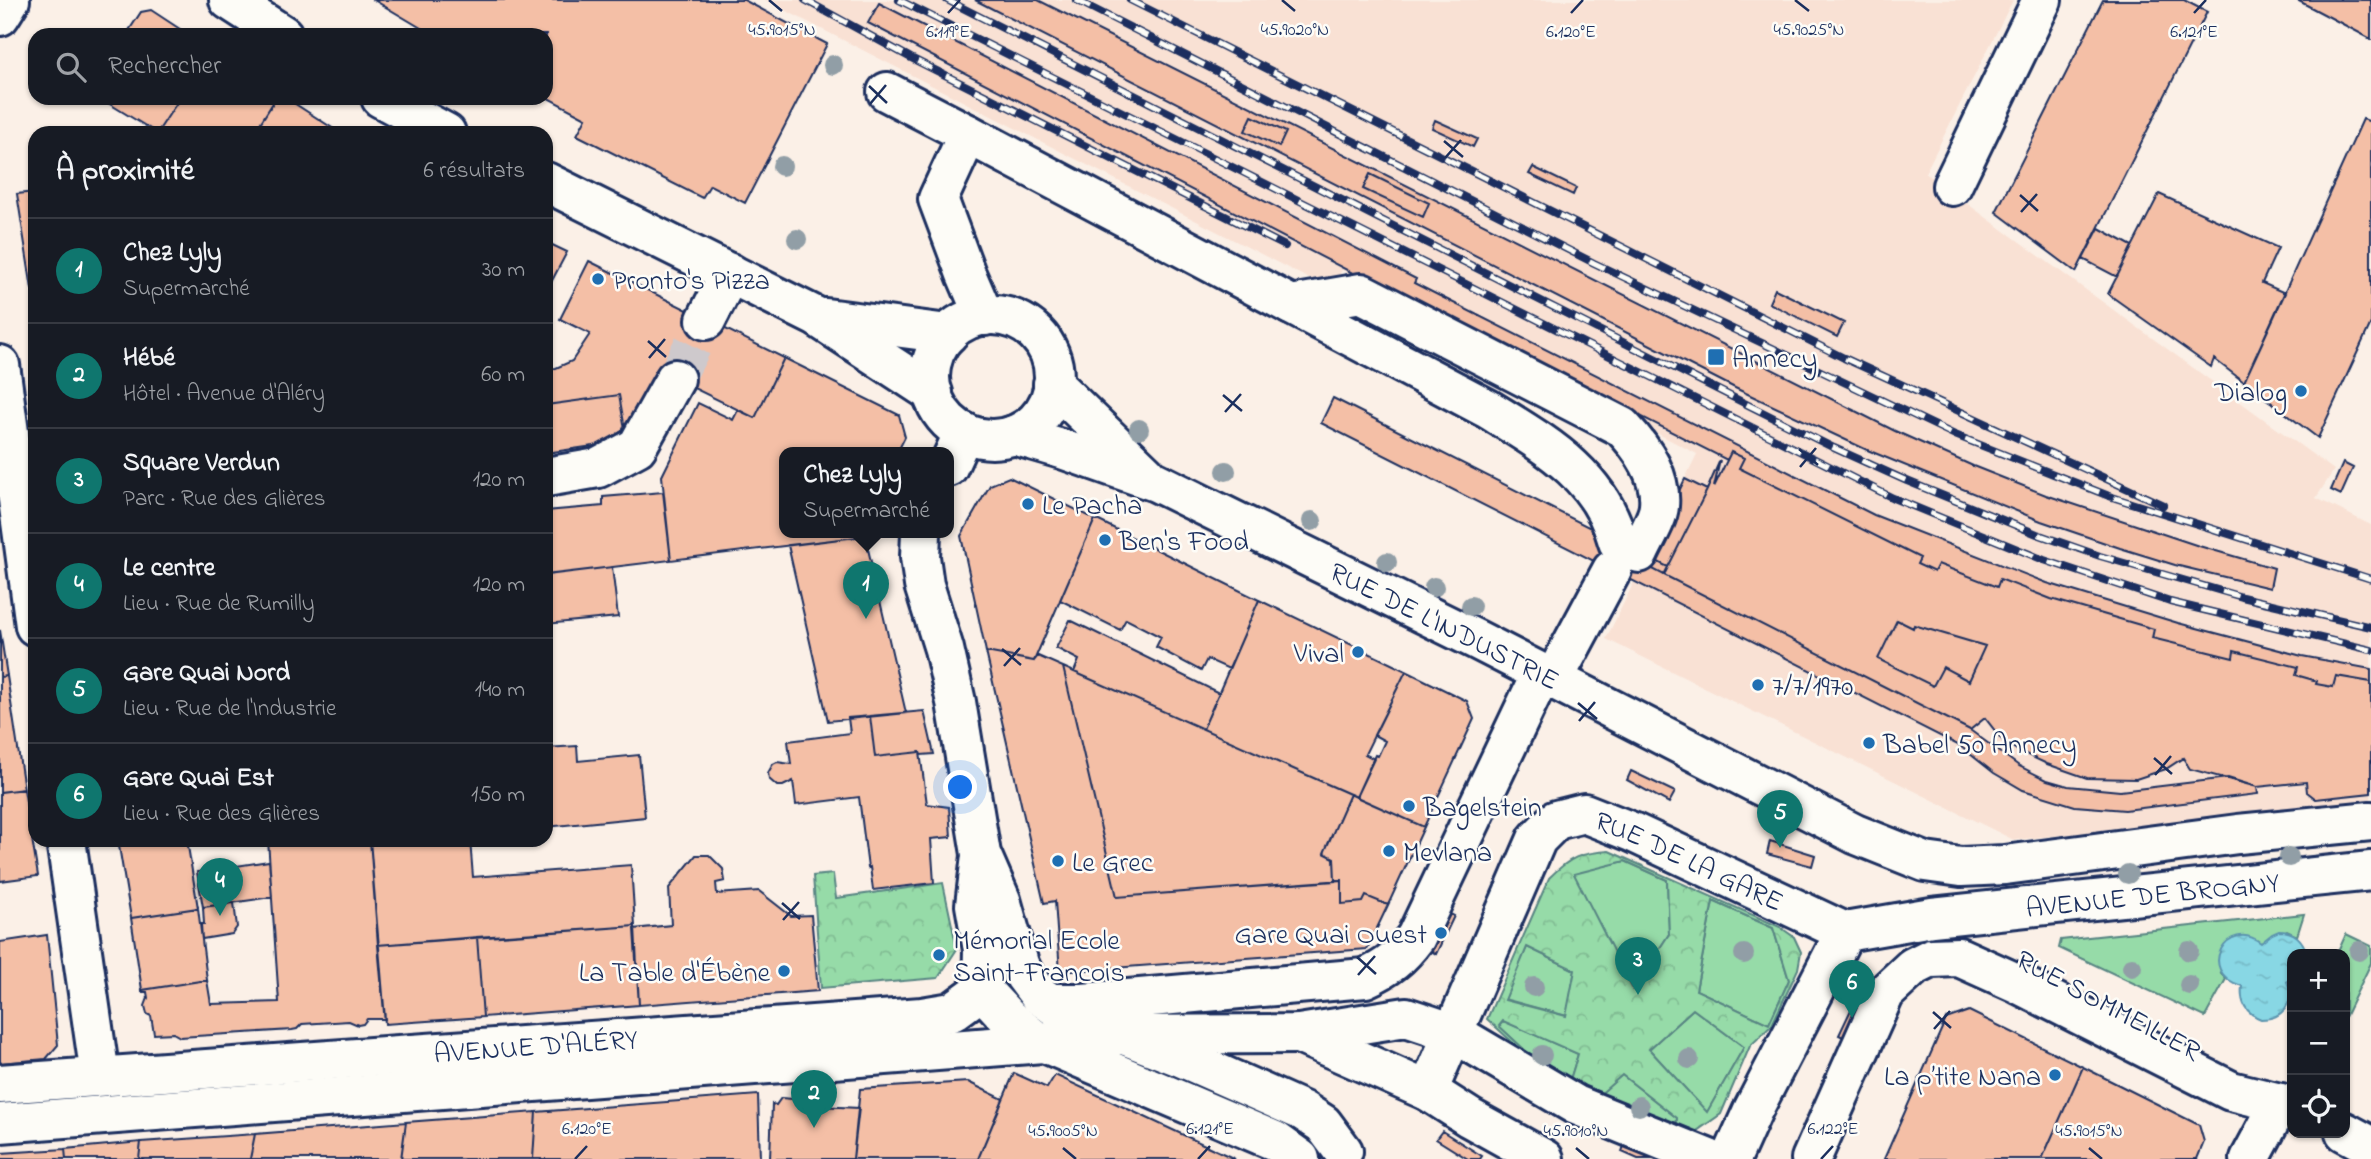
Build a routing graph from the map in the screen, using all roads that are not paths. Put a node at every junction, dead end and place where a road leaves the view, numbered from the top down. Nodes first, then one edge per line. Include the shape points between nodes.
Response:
1 (10, 0) edge
2 (229, 0) edge
3 (2042, 0) edge
4 (0, 16) edge
5 (272, 28) edge
6 (887, 92) dead end
7 (395, 115) edge
8 (426, 126) edge
9 (968, 134) junction
10 (553, 185) edge
11 (1952, 186) dead end
12 (730, 273) junction
13 (1292, 305) junction
14 (984, 316) junction
15 (817, 317) junction
16 (706, 320) tunnel mouth
17 (948, 334) junction
18 (0, 365) edge
19 (675, 379) tunnel mouth
20 (1053, 384) junction
21 (933, 393) junction
22 (964, 432) junction
23 (1014, 435) junction
24 (954, 454) edge
25 (553, 476) edge
26 (1156, 482) junction
27 (921, 538) edge
28 (28, 549) edge
29 (1623, 555) junction
30 (1547, 677) junction
31 (2371, 821) edge
32 (67, 847) edge
33 (981, 853) junction
34 (2005, 865) joint
35 (2371, 871) edge
36 (1932, 917) junction
37 (1845, 932) junction
38 (982, 990) junction
39 (1048, 1003) junction
40 (1454, 1033) junction
41 (1299, 1034) junction
42 (1120, 1035) junction
43 (867, 1039) junction
44 (1043, 1043) junction
45 (497, 1067) junction
46 (100, 1076) junction
47 (17, 1083) edge
48 (1428, 1091) junction
49 (2286, 1105) edge
50 (37, 1120) junction
51 (0, 1123) edge
52 (2350, 1135) edge
53 (2371, 1146) edge
54 (1348, 1156) edge
55 (1300, 1159) edge
56 (1544, 1159) edge
57 (1709, 1159) edge
58 (1731, 1159) edge
59 (1811, 1159) edge
60 (2250, 1159) edge

1 - 4 street
2 - 5 street
3 - 11 street
6 - 9 street
7 - 8 street
9 - 13 street
9 - 14 street via 937,199
10 - 12 street
12 - 15 street
12 - 16 street
13 - 29 street via 1488,409 1553,450 1592,487 1613,522
13 - 29 street via 1361,293 1622,426 1649,463 1659,507
14 - 17 street via 964,322
14 - 20 street via 1016,320 1036,334 1049,354
15 - 17 street
15 - 21 street
17 - 21 street via 932,364
18 - 28 street
19 - 25 street via 638,447 598,468
20 - 23 street via 1041,415
20 - 26 street, RUE DE L'INDUSTRIE
21 - 22 street via 944,416
22 - 23 street via 984,438
22 - 24 street
23 - 26 street, RUE DE L'INDUSTRIE
26 - 30 street, RUE DE L'INDUSTRIE
27 - 33 street via 924,585 956,702
29 - 30 street
30 - 34 street, RUE DE L'INDUSTRIE via 1855,834 1925,862 1961,867
30 - 39 street via 1416,937 1400,959 1384,970 1365,978
31 - 34 street, AVENUE DE BROGNY
32 - 46 street
33 - 38 street via 975,905 983,950
33 - 39 street via 1001,900 1019,964
35 - 36 street, AVENUE DE BROGNY
36 - 37 street, AVENUE DE BROGNY
36 - 49 street, RUE SOMMEILLER via 2011,952 2241,1072
37 - 40 street, RUE DE LA GARE via 1584,813 1556,820 1537,839
37 - 58 street
38 - 43 street, AVENUE D'ALÉRY via 952,1012 922,1017
38 - 44 street, AVENUE D'ALÉRY via 1016,1025
39 - 42 street, AVENUE D'ALÉRY
40 - 41 street, AVENUE D'ALÉRY via 1406,1017
40 - 48 street, RUE DE LA GARE
40 - 57 street, AVENUE D'ALÉRY via 1576,1105
41 - 42 street, AVENUE D'ALÉRY
41 - 48 street
42 - 44 street, AVENUE D'ALÉRY
42 - 54 street, AVENUE D'ALÉRY via 1303,1111 1323,1124
43 - 44 street, AVENUE D'ALÉRY
43 - 45 street, AVENUE D'ALÉRY
44 - 55 street, AVENUE D'ALÉRY via 1275,1141
45 - 46 street, AVENUE D'ALÉRY
45 - 50 street, AVENUE D'ALÉRY
46 - 47 street, AVENUE D'ALÉRY
47 - 50 street
48 - 56 street
49 - 59 street, RUE SOMMEILLER via 2231,1091 1959,957 1931,958 1913,967 1885,993
49 - 60 street
50 - 51 street, AVENUE D'ALÉRY
52 - 53 street

